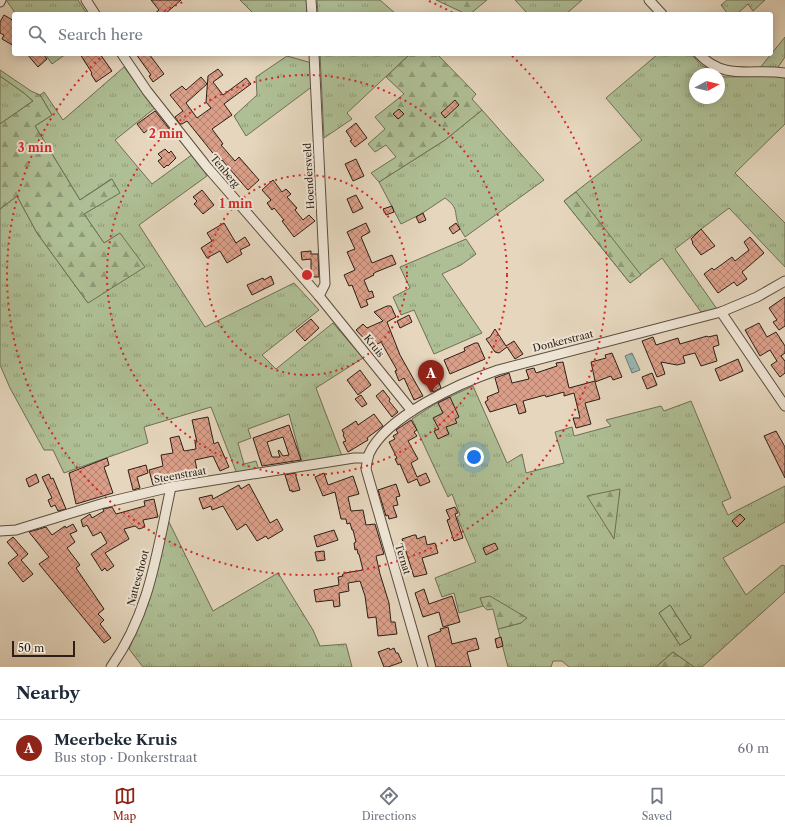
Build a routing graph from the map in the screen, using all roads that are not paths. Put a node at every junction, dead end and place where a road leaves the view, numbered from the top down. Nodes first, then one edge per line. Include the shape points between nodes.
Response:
1 (86, 0) edge
2 (311, 0) edge
3 (649, 0) edge
4 (95, 12) edge
5 (312, 12) edge
6 (660, 12) edge
7 (123, 56) edge
8 (314, 56) edge
9 (701, 56) edge
10 (785, 73) edge
11 (785, 281) edge
12 (319, 296) junction
13 (721, 312) junction
14 (785, 406) edge
15 (412, 410) junction
16 (368, 458) junction
17 (171, 487) junction
18 (0, 531) edge
19 (111, 667) edge
20 (423, 667) edge

1 - 4 street
2 - 5 street
3 - 6 street
7 - 12 street, Tenberg via 147,91 207,167
8 - 12 street, Hoendersveld via 325,284
9 - 10 street via 717,68 732,72
11 - 13 street, Donkerstraat via 757,297
12 - 15 street, Kruis
13 - 14 street
13 - 15 street, Donkerstraat via 498,370 438,395
15 - 16 street, Donkerstraat via 376,442
16 - 17 street, Steenstraat via 354,458
16 - 20 street, Ternat via 368,477
17 - 18 street, Steenstraat via 104,503 16,530
17 - 19 street, Natteschoot via 143,608 129,640

